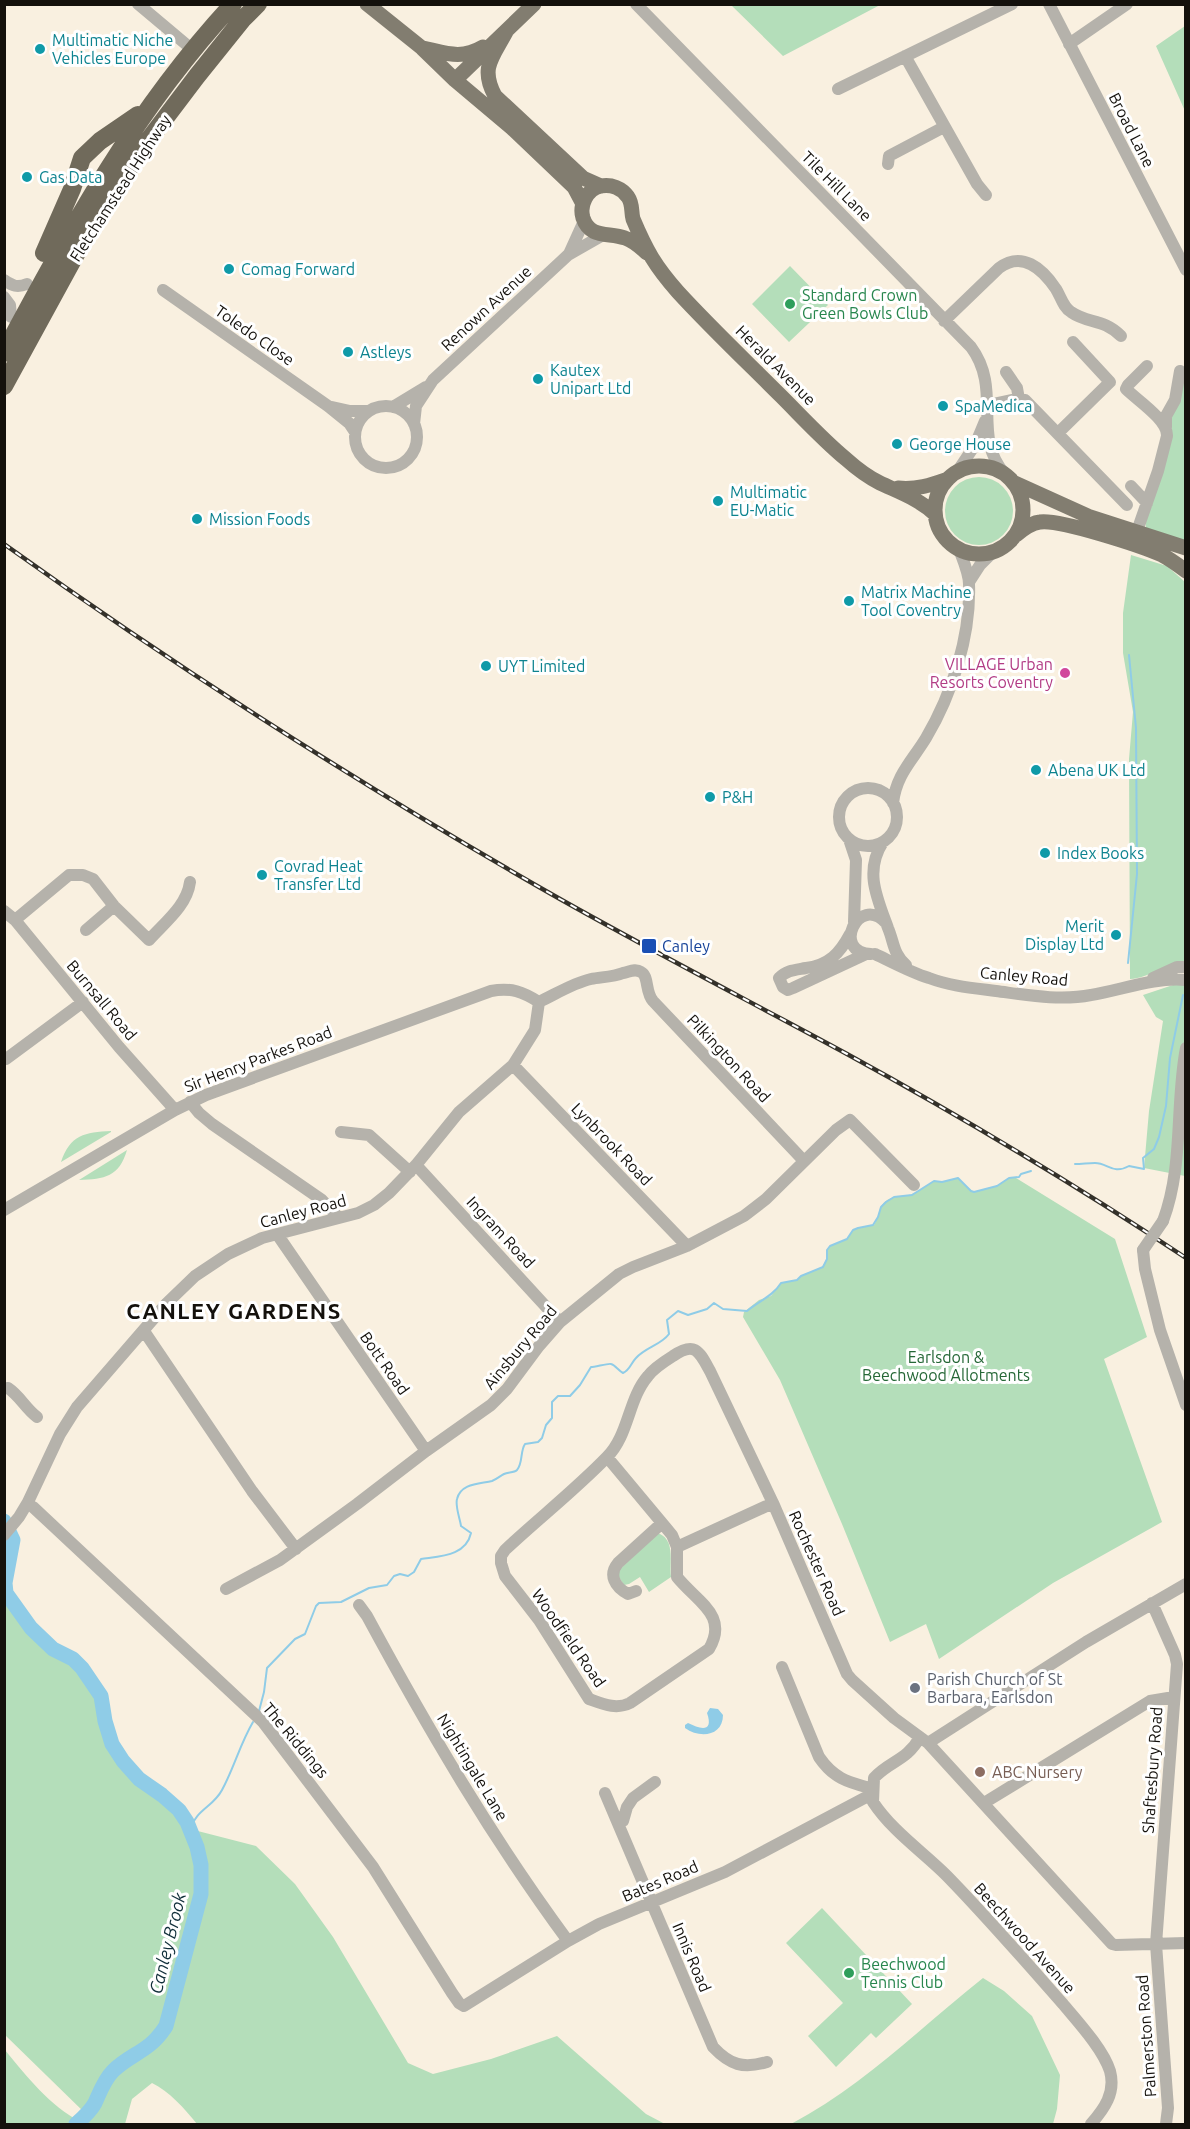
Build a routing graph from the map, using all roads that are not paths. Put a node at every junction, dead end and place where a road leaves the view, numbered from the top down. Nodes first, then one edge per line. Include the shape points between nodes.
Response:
1 (138, 4) edge
2 (233, 4) edge
3 (258, 4) edge
4 (362, 4) edge
5 (534, 4) edge
6 (636, 4) edge
7 (1012, 4) edge
8 (1049, 4) edge
9 (1127, 4) edge
10 (373, 10) edge
11 (506, 32) junction
12 (1069, 44) junction
13 (422, 48) junction
14 (194, 51) junction
15 (905, 56) junction
16 (455, 80) junction
17 (838, 89) dead end
18 (147, 109) junction
19 (944, 127) junction
20 (886, 157) dead end
21 (601, 186) junction
22 (984, 188) dead end
23 (583, 204) junction
24 (632, 216) junction
25 (584, 221) junction
26 (608, 235) junction
27 (647, 253) junction
28 (568, 255) junction
29 (1185, 270) edge
30 (14, 284) edge
31 (163, 290) dead end
32 (5, 297) edge
33 (944, 321) junction
34 (8, 324) edge
35 (1121, 336) dead end
36 (1073, 342) dead end
37 (4, 353) edge
38 (1147, 366) dead end
39 (1180, 371) dead end
40 (1006, 372) dead end
41 (4, 386) edge
42 (427, 387) junction
43 (1019, 399) junction
44 (328, 406) junction
45 (393, 407) junction
46 (987, 409) junction
47 (369, 411) junction
48 (414, 424) junction
49 (1166, 427) junction
50 (355, 432) junction
51 (1058, 433) junction
52 (952, 476) junction
53 (1010, 478) junction
54 (1131, 486) dead end
55 (892, 488) junction
56 (1147, 503) junction
57 (1127, 505) dead end
58 (935, 514) junction
59 (1136, 534) junction
60 (1015, 535) junction
61 (1185, 548) edge
62 (960, 549) junction
63 (993, 552) junction
64 (1185, 571) edge
65 (969, 582) junction
66 (907, 766) junction
67 (877, 789) junction
68 (893, 803) junction
69 (849, 839) junction
70 (883, 842) junction
71 (190, 882) dead end
72 (114, 906) junction
73 (4, 911) edge
74 (15, 920) junction
75 (852, 928) junction
76 (86, 930) dead end
77 (888, 930) junction
78 (870, 954) junction
79 (1185, 968) edge
80 (914, 972) junction
81 (1185, 980) edge
82 (1132, 985) junction
83 (82, 1002) junction
84 (539, 1002) junction
85 (1185, 1048) edge
86 (6, 1059) dead end
87 (513, 1065) junction
88 (190, 1102) junction
89 (175, 1110) junction
90 (341, 1132) dead end
91 (804, 1161) junction
92 (413, 1168) junction
93 (914, 1185) dead end
94 (4, 1210) edge
95 (339, 1218) junction
96 (277, 1233) junction
97 (687, 1246) junction
98 (560, 1322) junction
99 (144, 1331) junction
100 (8, 1388) dead end
101 (1185, 1405) edge
102 (37, 1417) dead end
103 (426, 1451) junction
104 (607, 1457) junction
105 (773, 1503) junction
106 (33, 1507) dead end
107 (662, 1523) junction
108 (4, 1535) edge
109 (677, 1546) junction
110 (296, 1549) junction
111 (501, 1556) joint
112 (1185, 1584) edge
113 (226, 1589) dead end
114 (636, 1591) dead end
115 (1152, 1603) junction
116 (359, 1605) dead end
117 (782, 1667) dead end
118 (1174, 1697) junction
119 (924, 1740) junction
120 (655, 1782) dead end
121 (872, 1791) junction
122 (605, 1793) dead end
123 (984, 1803) junction
124 (619, 1823) junction
125 (651, 1904) junction
126 (568, 1941) junction
127 (1185, 1943) edge
128 (1156, 1944) junction
129 (464, 2006) joint
130 (767, 2062) dead end
131 (1091, 2124) edge
132 (1166, 2124) edge

1 - 14 street
2 - 14 highway, Fletchamstead Highway
3 - 41 highway, Fletchamstead Highway via 141,150 81,245
4 - 10 main road
5 - 11 main road
6 - 33 street, Tile Hill Lane
7 - 15 street
8 - 12 street, Broad Lane
9 - 12 street
10 - 13 main road
11 - 13 main road via 472,53 457,56
11 - 16 main road
11 - 21 main road, Herald Avenue via 488,64 488,83 495,96 583,178
12 - 29 street, Broad Lane
13 - 16 main road
14 - 18 highway, Fletchamstead Highway
15 - 17 street via 860,71
15 - 19 street
16 - 23 main road via 564,178
18 - 30 highway via 99,141 82,158 54,234
18 - 37 highway, Fletchamstead Highway via 90,195
19 - 20 street
19 - 22 street
21 - 23 main road via 588,194
21 - 24 main road, Herald Avenue via 617,187 624,192 632,204
23 - 25 main road
24 - 26 main road via 625,228
24 - 27 main road, Herald Avenue
25 - 26 main road, Herald Avenue via 592,231
25 - 28 street, Renown Avenue
26 - 27 main road, Herald Avenue via 634,242
26 - 28 street, Renown Avenue
27 - 55 main road, Herald Avenue via 677,291 826,441 863,472
28 - 42 street, Renown Avenue
30 - 34 highway
31 - 44 street, Toledo Close
32 - 34 street via 10,305
33 - 35 street via 999,268 1008,262 1023,261 1051,283 1071,312 1108,325
33 - 46 street, Tile Hill Lane via 978,356 987,387
36 - 51 street via 1110,382
38 - 49 street via 1126,389
39 - 49 street
40 - 43 street
42 - 45 street, Renown Avenue
42 - 48 street, Renown Avenue via 416,406
43 - 46 street
43 - 51 street via 1028,402
44 - 47 street, Toledo Close
44 - 50 street, Toledo Close
45 - 47 street
45 - 48 street via 402,410
46 - 52 street, Tile Hill Lane via 977,442
46 - 53 street, Tile Hill Lane via 995,461
47 - 50 street via 362,416
48 - 50 street via 414,452 401,465 387,469 365,461 356,446
49 - 56 street via 1167,436
51 - 57 street
52 - 53 main road via 978,466 998,469
52 - 55 main road via 930,486
52 - 58 main road via 937,498
53 - 59 main road via 1090,517
53 - 60 main road via 1020,492 1023,509
54 - 56 street
55 - 58 main road, Herald Avenue via 916,499
56 - 59 street
58 - 62 main road via 945,536
59 - 61 main road
60 - 63 main road
60 - 64 main road via 1030,525 1051,522 1161,555
62 - 63 main road via 970,553
62 - 65 street
63 - 65 street
65 - 66 street via 964,635 951,684 934,723
66 - 67 street
66 - 68 street via 896,785
67 - 68 street
67 - 69 street via 856,790 844,801 839,823
68 - 70 street via 896,825
69 - 70 street via 868,846
69 - 75 street via 857,872
70 - 77 street, Canley Road via 874,876 877,900
71 - 72 street via 183,901 149,940
72 - 74 street via 93,879 73,874
72 - 76 street
73 - 74 street, Burnsall Road
74 - 83 street, Burnsall Road
75 - 77 street via 859,918 870,915 879,918
75 - 78 street via 856,949
75 - 78 street via 842,950 817,966 783,975 779,978 783,987 788,990
77 - 78 street via 886,945
77 - 80 street, Canley Road via 899,959
78 - 80 street, Canley Road
79 - 81 street
79 - 82 street, Canley Road via 1177,967
80 - 82 street, Canley Road via 950,984 1054,997 1091,995
81 - 82 street, Canley Road
83 - 86 street
83 - 89 street, Burnsall Road
84 - 87 street, Canley Road via 535,1030
84 - 88 street, Sir Henry Parkes Road via 519,990 492,991
84 - 91 street, Pilkington Road via 584,981 630,970 642,972 653,1001
85 - 101 street, bridge via 1172,1194 1163,1221 1143,1250 1160,1330
87 - 92 street, Canley Road via 459,1112
87 - 97 street, Lynbrook Road
88 - 89 street, Sir Henry Parkes Road
88 - 95 street via 212,1124 322,1200
89 - 94 street, Sir Henry Parkes Road
90 - 92 street, Ingram Road via 369,1135
91 - 93 street, Ainsbury Road via 850,1120
91 - 97 street, Ainsbury Road via 744,1216
92 - 95 street, Canley Road via 374,1205
92 - 98 street, Ingram Road
95 - 96 street, Canley Road
96 - 99 street, Canley Road via 228,1254 195,1276
96 - 103 street, Bott Road
97 - 98 street, Ainsbury Road via 619,1274
98 - 103 street, Ainsbury Road via 499,1398
99 - 108 street, Canley Road via 77,1407 38,1484
99 - 110 street
100 - 102 street
103 - 110 street, Ainsbury Road
104 - 105 street, Rochester Road via 619,1440 648,1375 671,1357 691,1348 710,1371
104 - 107 street
104 - 111 street, Rochester Road
105 - 109 street
105 - 119 street, Rochester Road via 847,1674
106 - 129 street, The Riddings via 263,1722 373,1867
107 - 109 street
107 - 114 street via 613,1571 621,1590 628,1594
109 - 111 street, Woodfield Road via 677,1577 711,1614 717,1626 715,1637 703,1654 623,1706 600,1704 586,1696 539,1620 505,1576
110 - 113 street, Ainsbury Road
112 - 115 street
115 - 118 street, Shaftesbury Road via 1176,1660
115 - 119 street
116 - 126 street, Nightingale Lane via 446,1758
117 - 121 street via 827,1769 844,1781
118 - 123 street via 1150,1701
118 - 128 street, Shaftesbury Road
119 - 121 street via 878,1774
119 - 123 street, Rochester Road
120 - 124 street via 633,1798
121 - 125 street, Bates Road via 725,1872
121 - 131 street, Beechwood Avenue via 1077,2021 1106,2062 1111,2091 1108,2102
122 - 124 street, Innis Road
123 - 128 street, Rochester Road via 1112,1944
124 - 125 street, Innis Road
125 - 126 street, Bates Road via 598,1924
125 - 130 street, Innis Road via 713,2047 735,2064
126 - 129 street, Bates Road
127 - 128 street, Rochester Road
128 - 132 street, Palmerston Road

